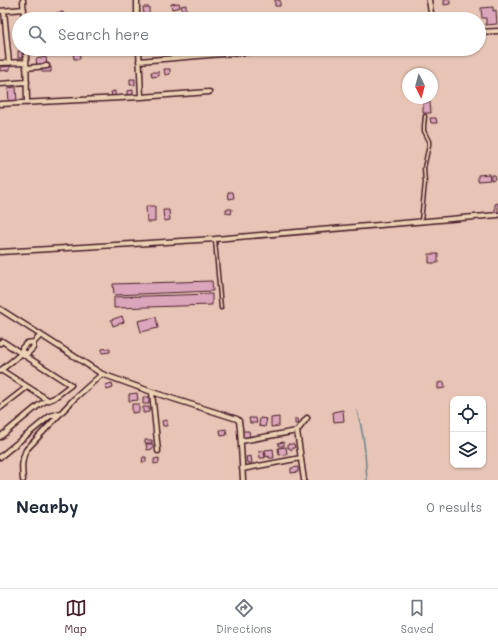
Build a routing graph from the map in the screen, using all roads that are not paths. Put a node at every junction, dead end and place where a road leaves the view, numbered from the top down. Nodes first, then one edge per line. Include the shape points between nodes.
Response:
1 (23, 0) edge
2 (137, 0) edge
3 (430, 0) edge
4 (24, 9) joint
5 (2, 11) edge
6 (137, 12) edge
7 (431, 12) edge
8 (498, 31) edge
9 (486, 32) edge
10 (26, 56) edge
11 (139, 56) edge
12 (199, 56) edge
13 (139, 61) junction
14 (26, 62) junction
15 (0, 63) edge
16 (9, 63) junction
17 (47, 66) dead end
18 (26, 68) junction
19 (27, 82) junction
20 (0, 84) edge
21 (209, 92) dead end
22 (141, 97) junction
23 (27, 103) junction
24 (0, 104) edge
25 (425, 116) dead end
26 (498, 215) edge
27 (420, 222) junction
28 (215, 238) junction
29 (0, 252) edge
30 (221, 308) dead end
31 (0, 309) edge
32 (41, 335) junction
33 (34, 342) junction
34 (0, 343) edge
35 (22, 353) junction
36 (1, 371) edge
37 (102, 374) junction
38 (27, 386) junction
39 (152, 392) junction
40 (48, 400) junction
41 (0, 408) edge
42 (62, 412) junction
43 (307, 418) dead end
44 (297, 431) junction
45 (0, 437) edge
46 (241, 441) junction
47 (158, 451) dead end
48 (0, 458) edge
49 (301, 458) junction
50 (242, 469) junction
51 (23, 480) edge
52 (243, 480) edge
53 (304, 480) edge

1 - 4 street
2 - 6 street
3 - 7 street
4 - 5 street
5 - 16 street
8 - 9 street
10 - 14 street
11 - 13 street
12 - 13 street
13 - 22 street
14 - 16 street
14 - 18 street
15 - 16 street
17 - 18 street
18 - 19 street
19 - 20 street
19 - 23 street
21 - 22 street
22 - 23 street
23 - 24 street
25 - 27 lane via 424,131 429,145 424,168 425,183
26 - 27 street
27 - 28 street
28 - 29 street
28 - 30 lane
31 - 32 street
32 - 33 street
32 - 37 street
33 - 35 street via 27,343 22,348
33 - 35 street via 28,353
34 - 35 street via 2,341
35 - 36 street
35 - 40 street via 71,385
36 - 38 street
37 - 39 street
37 - 42 street
38 - 40 street
38 - 41 street
39 - 46 street via 237,419 240,424
39 - 47 street
40 - 45 street
42 - 48 street via 50,416
42 - 51 street via 26,450 22,462
43 - 44 street
44 - 46 street
44 - 49 street
46 - 50 street
49 - 50 street
49 - 53 street
50 - 52 street

